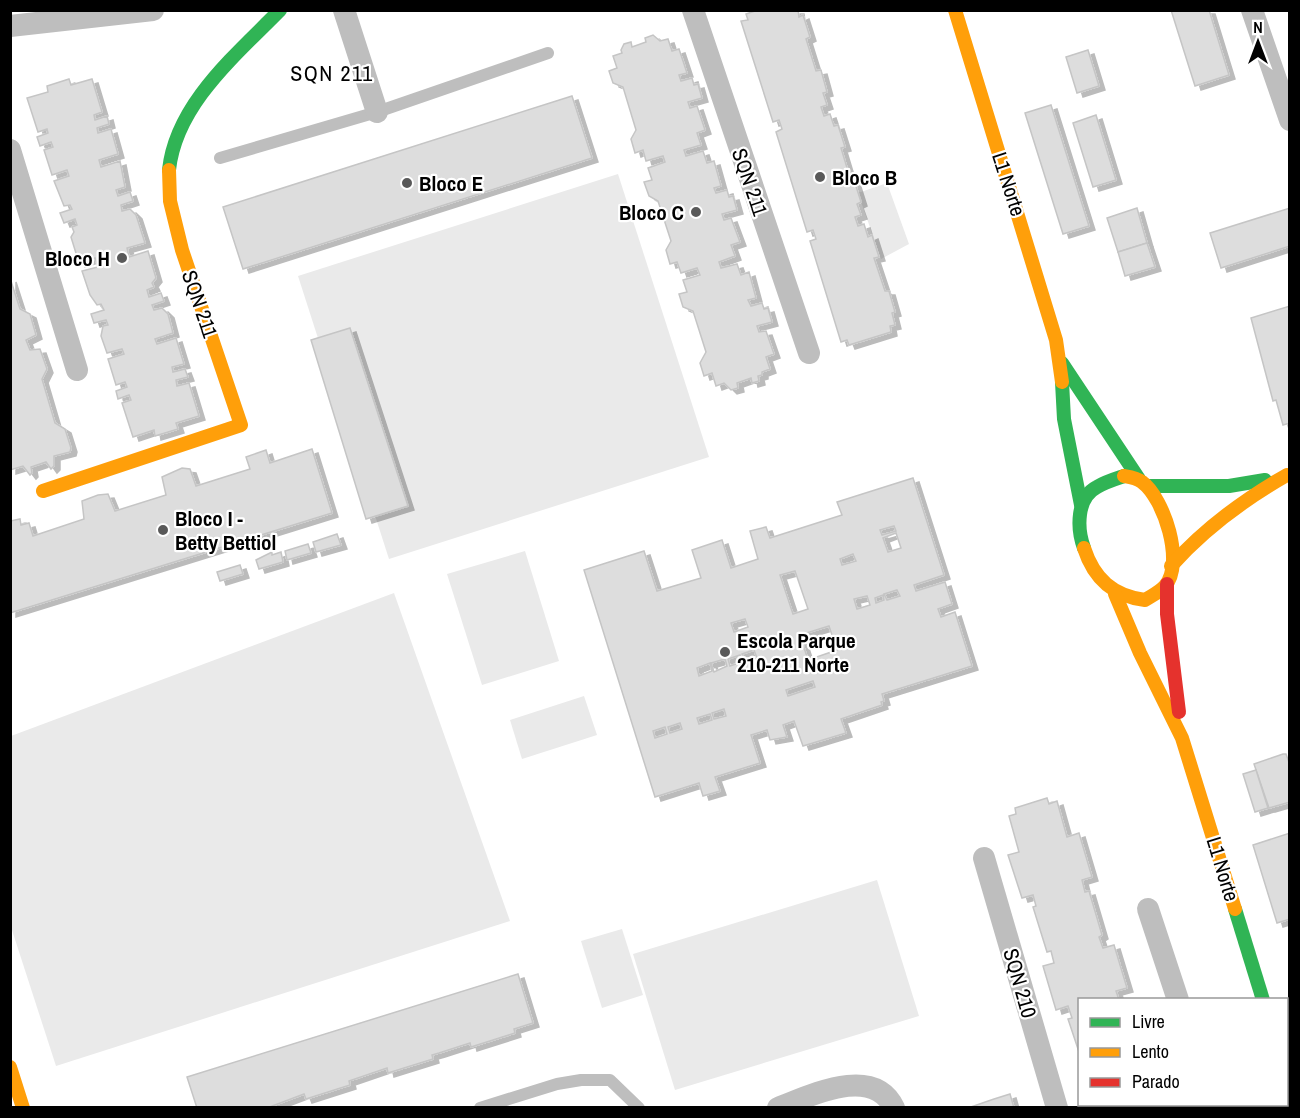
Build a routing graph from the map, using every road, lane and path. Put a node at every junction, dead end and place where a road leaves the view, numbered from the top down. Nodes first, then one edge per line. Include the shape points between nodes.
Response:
1 (153, 10) edge
2 (280, 10) edge
3 (344, 10) edge
4 (693, 10) edge
5 (955, 10) edge
6 (1252, 10) edge
7 (10, 26) edge
8 (548, 53) dead end
9 (377, 112) junction
10 (1290, 120) edge
11 (10, 150) edge
12 (220, 158) dead end
13 (809, 354) dead end
14 (1060, 359) junction
15 (77, 370) dead end
16 (1288, 475) edge
17 (1143, 483) junction
18 (43, 491) dead end
19 (1081, 505) junction
20 (1172, 566) junction
21 (1167, 584) junction
22 (1115, 594) junction
23 (1182, 738) junction
24 (984, 858) dead end
25 (1148, 909) dead end
26 (1178, 998) edge
27 (1263, 998) edge
28 (10, 1066) edge
29 (23, 1107) edge
30 (480, 1107) edge
31 (639, 1107) edge
32 (778, 1107) edge
33 (894, 1107) edge
34 (1056, 1107) edge

1 - 7 street
2 - 18 street, SQN 211 via 200,99 178,134 172,162 170,184 176,234 241,425
3 - 9 street
4 - 13 street, SQN 211
5 - 14 street, L1 Norte
6 - 10 street
8 - 9 lane
9 - 12 lane
11 - 15 street
14 - 17 street, L1 Norte
14 - 19 street, L1 Norte via 1064,419
16 - 17 street via 1228,486
16 - 20 street via 1215,520
17 - 19 street via 1124,476 1105,478 1089,490
17 - 20 street via 1165,517
19 - 22 street via 1078,529 1082,546 1089,564
20 - 21 street
21 - 22 street via 1145,601
21 - 23 street, L1 Norte via 1170,646
22 - 23 street, L1 Norte
23 - 27 street, L1 Norte
24 - 34 street, SQN 210
25 - 26 street
28 - 29 street
30 - 31 lane via 581,1080 610,1080
32 - 33 street via 852,1085 873,1087 890,1099

